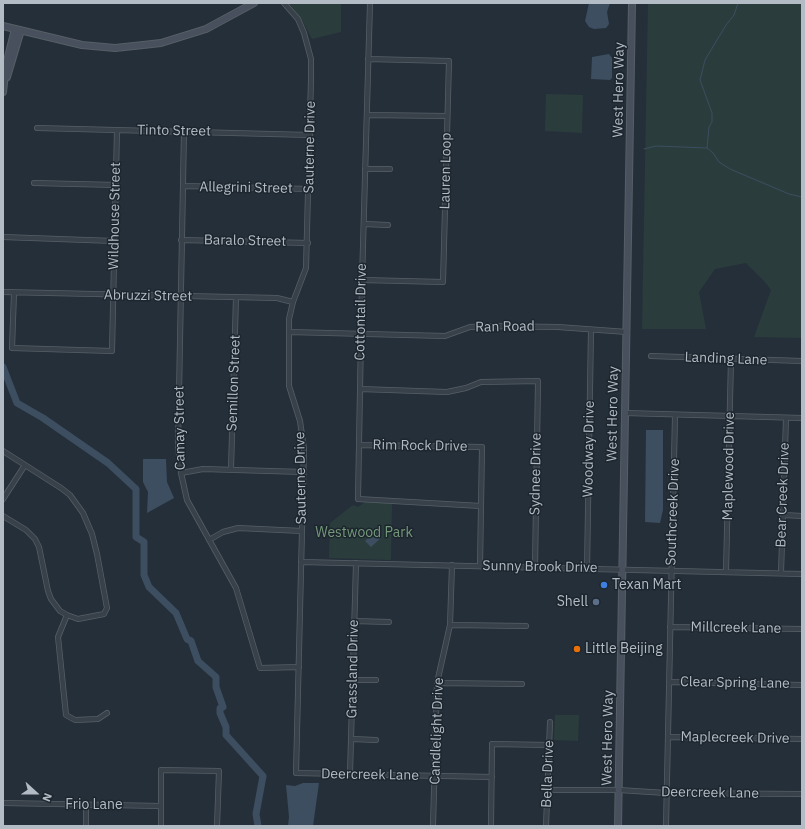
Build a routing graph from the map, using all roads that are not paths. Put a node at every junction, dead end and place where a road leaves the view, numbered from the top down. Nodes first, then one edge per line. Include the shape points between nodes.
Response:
1 (254, 3) edge
2 (284, 3) edge
3 (370, 3) edge
4 (632, 3) edge
5 (3, 26) edge
6 (18, 30) junction
7 (368, 59) junction
8 (3, 92) edge
9 (367, 115) junction
10 (447, 116) junction
11 (37, 128) dead end
12 (117, 130) junction
13 (184, 131) junction
14 (310, 135) junction
15 (365, 169) junction
16 (390, 169) dead end
17 (34, 183) dead end
18 (116, 185) junction
19 (184, 186) junction
20 (309, 189) junction
21 (364, 224) junction
22 (388, 225) dead end
23 (3, 237) edge
24 (181, 240) junction
25 (114, 241) junction
26 (308, 243) junction
27 (362, 280) junction
28 (3, 292) edge
29 (14, 293) junction
30 (113, 295) junction
31 (180, 296) junction
32 (236, 297) junction
33 (293, 302) junction
34 (591, 330) junction
35 (289, 332) junction
36 (627, 332) junction
37 (361, 334) junction
38 (651, 356) dead end
39 (731, 359) junction
40 (802, 361) edge
41 (360, 389) junction
42 (625, 413) junction
43 (675, 415) junction
44 (730, 416) junction
45 (786, 418) junction
46 (802, 418) edge
47 (359, 446) junction
48 (3, 451) edge
49 (25, 464) junction
50 (231, 469) junction
51 (303, 472) junction
52 (181, 473) junction
53 (3, 499) edge
54 (481, 506) junction
55 (784, 515) junction
56 (3, 516) edge
57 (802, 516) edge
58 (302, 531) junction
59 (209, 540) junction
60 (301, 562) junction
61 (356, 563) junction
62 (452, 565) junction
63 (480, 566) junction
64 (535, 567) junction
65 (587, 569) junction
66 (623, 570) junction
67 (671, 571) junction
68 (726, 572) junction
69 (781, 573) junction
70 (802, 574) edge
71 (67, 615) junction
72 (354, 621) junction
73 (389, 622) dead end
74 (450, 625) junction
75 (526, 626) dead end
76 (670, 627) junction
77 (802, 629) edge
78 (299, 667) junction
79 (353, 680) junction
80 (376, 680) dead end
81 (669, 682) junction
82 (437, 683) junction
83 (522, 684) dead end
84 (802, 684) edge
85 (107, 713) dead end
86 (550, 722) dead end
87 (668, 737) junction
88 (352, 739) junction
89 (802, 739) edge
90 (376, 740) dead end
91 (549, 745) junction
92 (296, 773) joint
93 (350, 774) junction
94 (435, 776) junction
95 (492, 777) junction
96 (547, 790) junction
97 (619, 790) junction
98 (666, 793) junction
99 (802, 794) edge
100 (3, 803) edge
101 (86, 806) junction
102 (161, 806) junction
103 (86, 826) edge
104 (161, 826) edge
105 (217, 826) edge
106 (433, 826) edge
107 (491, 826) edge
108 (546, 826) edge
109 (618, 826) edge
110 (666, 826) edge

1 - 6 main road via 206,29 161,43 114,48 82,45
2 - 14 street, Sauterne Drive via 298,19 311,59
3 - 7 street, Cottontail Drive
4 - 36 main road, West Hero Way
5 - 6 main road
6 - 8 main road
7 - 9 street, Cottontail Drive
7 - 10 street, Lauren Loop via 449,61
9 - 10 street
9 - 15 street, Cottontail Drive
10 - 27 street, Lauren Loop via 443,282
11 - 12 street, Tinto Street
12 - 13 street, Tinto Street
12 - 18 street, Wildhouse Street
13 - 14 street, Tinto Street
13 - 19 street, Camay Street
14 - 20 street, Sauterne Drive
15 - 16 street
15 - 21 street, Cottontail Drive
17 - 18 street
18 - 25 street, Wildhouse Street
19 - 20 street, Allegrini Street
19 - 24 street, Camay Street
20 - 26 street, Sauterne Drive
21 - 22 street
21 - 27 street, Cottontail Drive
23 - 25 street
24 - 26 street, Baralo Street
24 - 31 street, Camay Street
25 - 30 street, Wildhouse Street
26 - 33 street, Sauterne Drive via 306,268
27 - 37 street, Cottontail Drive
28 - 29 street, Abruzzi Street
29 - 30 street, Abruzzi Street
29 - 30 street, Wildhouse Street via 12,348 112,351
30 - 31 street, Abruzzi Street
31 - 32 street, Abruzzi Street
31 - 52 street, Camay Street via 178,446
32 - 33 street, Abruzzi Street via 277,298
32 - 50 street, Semillon Street
33 - 35 street, Sauterne Drive
34 - 36 street, Ran Road
34 - 37 street, Ran Road via 486,326 470,327 445,336
34 - 65 street, Woodway Drive
35 - 37 street, Ran Road
35 - 51 street, Sauterne Drive via 289,386 300,421 304,449
36 - 42 main road, West Hero Way
37 - 41 street, Cottontail Drive
38 - 39 street, Landing Lane
39 - 40 street, Landing Lane
39 - 44 street, Maplewood Drive
41 - 47 street, Cottontail Drive
41 - 64 street, Sydnee Drive via 447,392 481,382 538,382
42 - 43 street
42 - 66 main road, West Hero Way
43 - 44 street
43 - 67 street, Southcreek Drive
44 - 45 street
44 - 68 street, Maplewood Drive
45 - 46 street
45 - 55 street, Bear Creek Drive
47 - 54 street, Cottontail Drive via 358,499
47 - 54 street, Rim Rock Drive via 482,447
48 - 49 street
49 - 53 street
49 - 71 street via 70,495 83,513 92,534 106,611 100,616 78,619
50 - 51 street
50 - 52 street via 202,469
51 - 58 street, Sauterne Drive
52 - 59 street, Camay Street via 187,500
54 - 63 street, Rim Rock Drive
55 - 57 street
55 - 69 street, Bear Creek Drive
56 - 71 street via 26,530 35,539 51,599 60,611
58 - 59 street via 238,528 223,532
58 - 60 street, Sauterne Drive
59 - 78 street, Camay Street via 236,588 260,668
60 - 61 street, Sunny Brook Drive
60 - 78 street, Sauterne Drive
61 - 62 street, Sunny Brook Drive
61 - 72 street, Grassland Drive
62 - 63 street, Sunny Brook Drive
62 - 74 street, Candlelight Drive
63 - 64 street, Sunny Brook Drive
64 - 65 street, Sunny Brook Drive
65 - 66 street, Sunny Brook Drive
66 - 67 street, Sunny Brook Drive
66 - 97 main road, West Hero Way
67 - 68 street, Sunny Brook Drive
67 - 76 street, Southcreek Drive
68 - 69 street, Sunny Brook Drive
69 - 70 street, Sunny Brook Drive
71 - 85 street via 58,637 66,715 74,720 98,719
72 - 73 street
72 - 79 street, Grassland Drive
74 - 75 street
74 - 82 street, Candlelight Drive
76 - 77 street, Millcreek Lane
76 - 81 street, Southcreek Drive
78 - 92 street, Sauterne Drive
79 - 80 street
79 - 88 street, Grassland Drive
81 - 84 street, Clear Spring Lane
81 - 87 street, Southcreek Drive
82 - 83 street
82 - 94 street, Candlelight Drive
86 - 91 street, Bella Drive
87 - 89 street, Maplecreek Drive
87 - 98 street, Southcreek Drive
88 - 90 street
88 - 93 street, Grassland Drive
91 - 95 street via 492,744
91 - 96 street, Bella Drive
92 - 93 street, Deercreek Lane
93 - 94 street, Deercreek Lane
94 - 95 street, Deercreek Lane
94 - 106 street, Candlelight Drive
95 - 107 street
96 - 97 street, Deercreek Lane
96 - 108 street, Bella Drive
97 - 98 street, Deercreek Lane
97 - 109 main road, West Hero Way
98 - 99 street, Deercreek Lane
98 - 110 street, Southcreek Drive
100 - 101 street, Frio Lane
101 - 102 street, Frio Lane
101 - 103 street
102 - 104 street
102 - 105 street via 161,770 219,771

